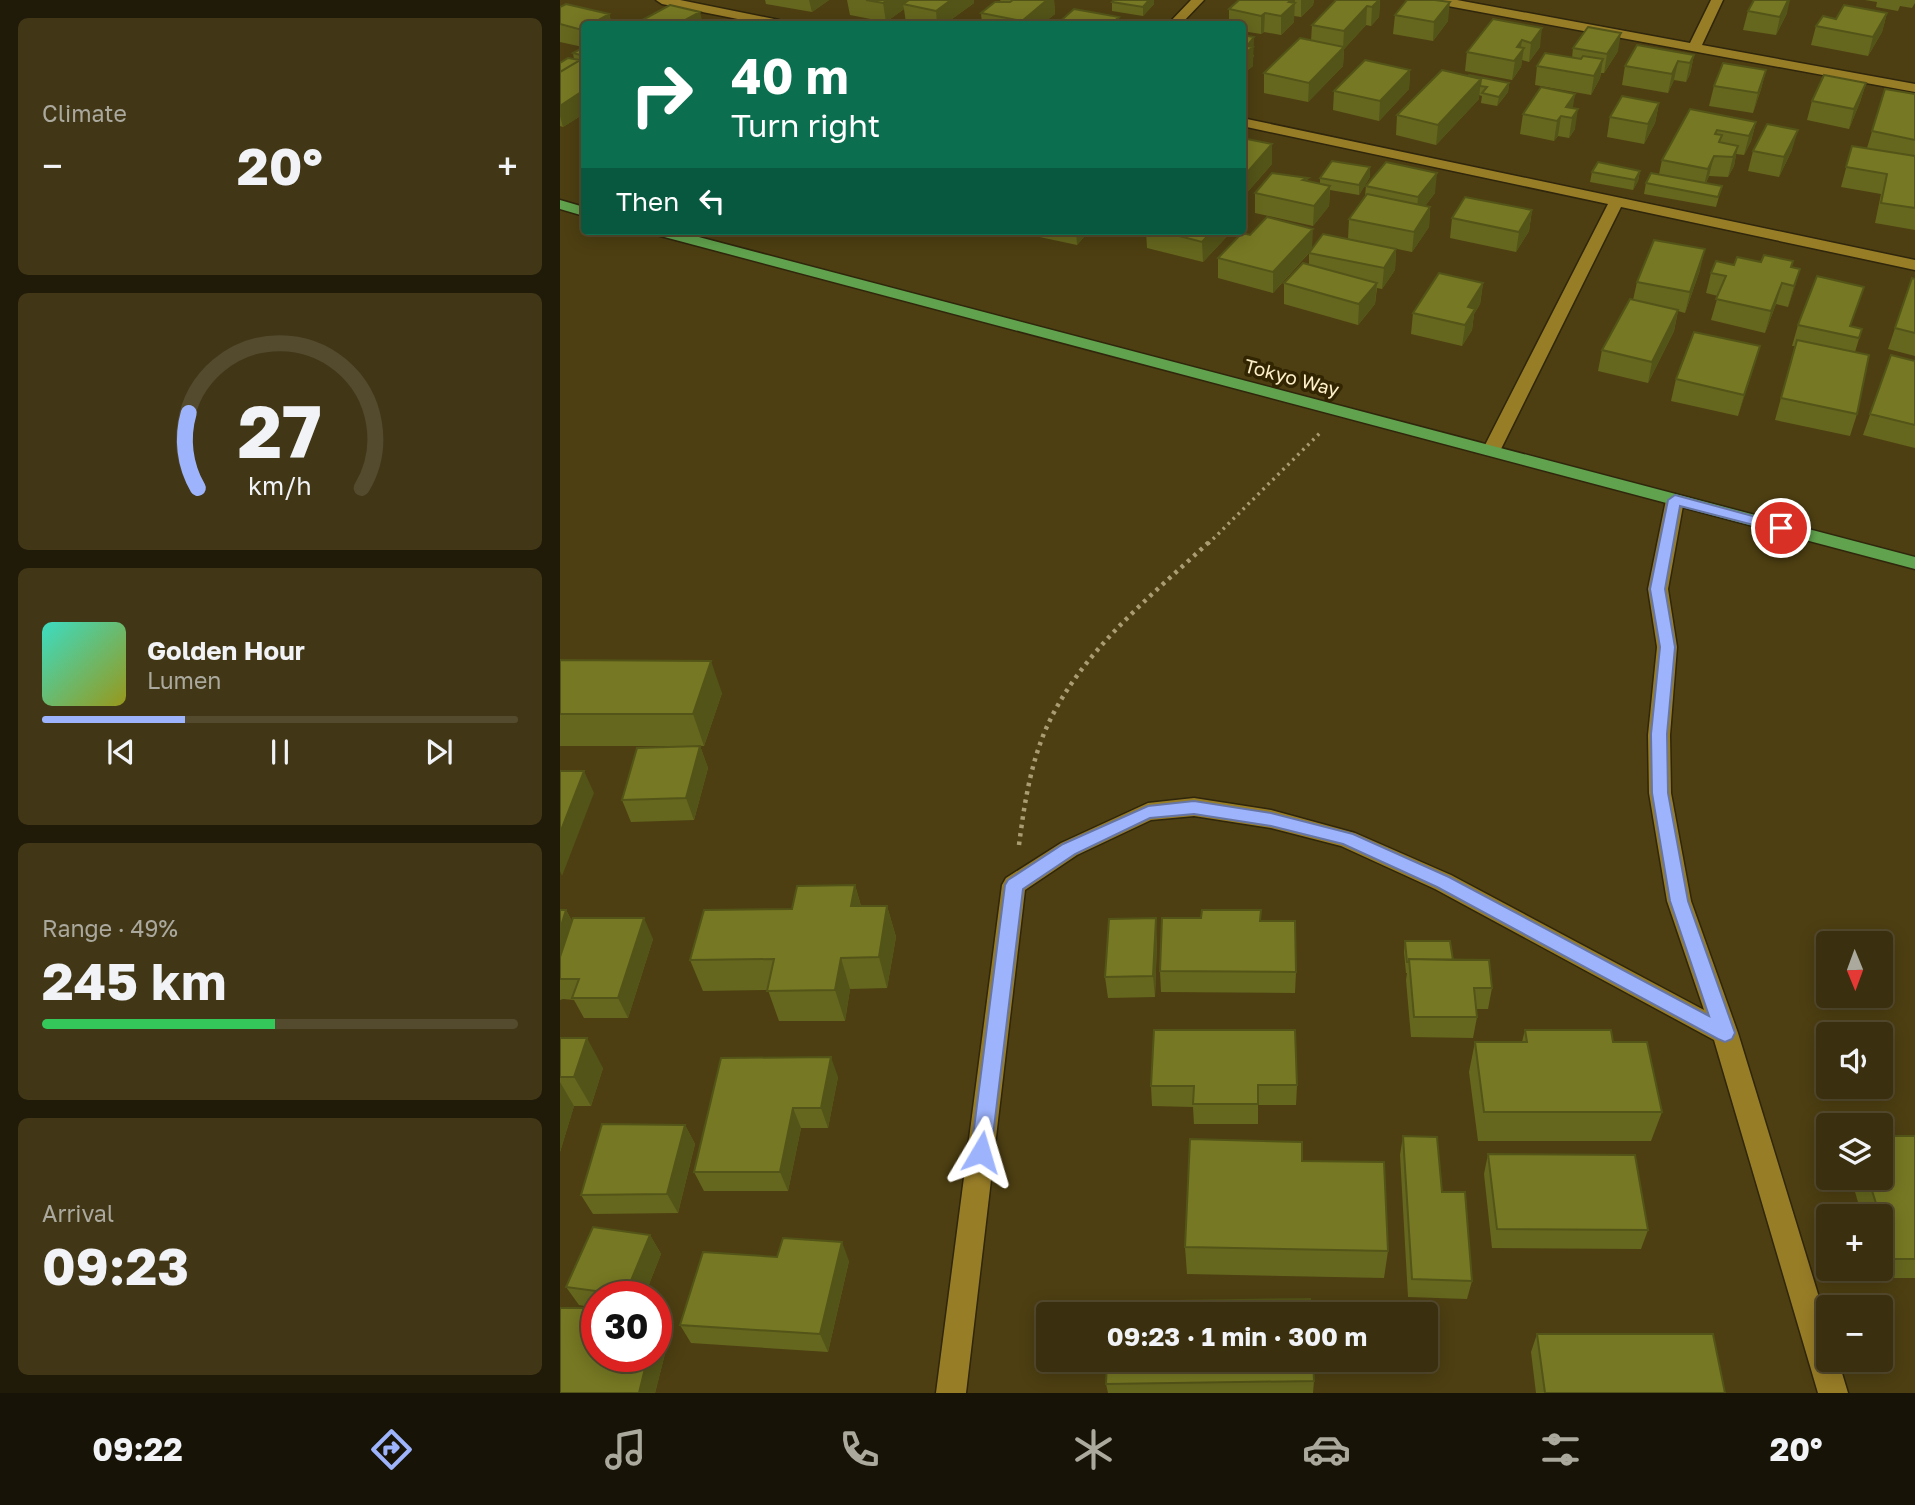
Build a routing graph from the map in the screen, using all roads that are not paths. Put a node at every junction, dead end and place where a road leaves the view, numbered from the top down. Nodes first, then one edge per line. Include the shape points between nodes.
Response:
1 (662, 0) edge
2 (1198, 0) edge
3 (1437, 0) edge
4 (1717, 0) edge
5 (764, 21) edge
6 (1177, 21) edge
7 (1694, 48) junction
8 (1915, 88) edge
9 (1246, 123) edge
10 (1617, 200) junction
11 (560, 204) edge
12 (581, 211) edge
13 (673, 235) edge
14 (1915, 265) edge
15 (1491, 451) junction
16 (1675, 500) junction
17 (1915, 563) edge
18 (1725, 1033) junction
19 (951, 1393) edge
20 (1833, 1393) edge

1 - 5 street
2 - 6 street
3 - 7 street
4 - 7 street
7 - 8 street
9 - 10 street
10 - 14 street
10 - 15 street
11 - 12 main road
13 - 15 main road, Tokyo Way
15 - 16 main road, Tokyo Way
16 - 17 main road, Tokyo Way
16 - 18 street via 1658,589 1667,647 1659,734 1660,793 1679,901
18 - 19 street via 1443,882 1347,839 1271,819 1194,807 1148,812 1069,849 1014,885
18 - 20 street

